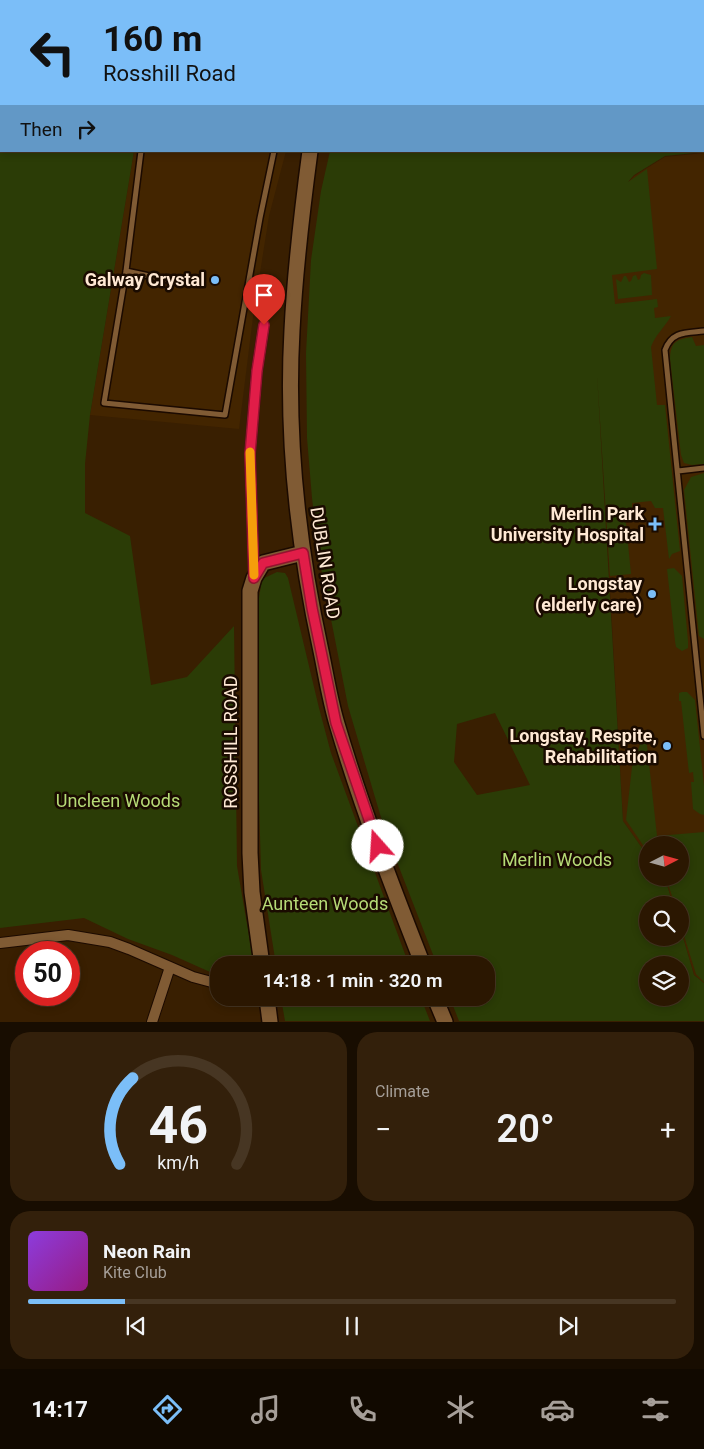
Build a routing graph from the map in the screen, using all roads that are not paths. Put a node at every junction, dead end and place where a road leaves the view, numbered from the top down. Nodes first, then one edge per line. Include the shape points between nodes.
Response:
1 (141, 152) edge
2 (274, 152) edge
3 (310, 152) edge
4 (126, 271) junction
5 (182, 282) dead end
6 (264, 325) dead end
7 (704, 331) edge
8 (704, 468) edge
9 (678, 471) junction
10 (303, 553) junction
11 (254, 578) junction
12 (704, 736) edge
13 (0, 942) edge
14 (261, 956) edge
15 (420, 956) edge
16 (170, 967) junction
17 (210, 982) edge
18 (268, 1006) edge
19 (438, 1006) edge
20 (152, 1022) edge
21 (270, 1022) edge
22 (445, 1022) edge

1 - 4 lane
2 - 4 lane via 226,415 104,403
3 - 10 main road, DUBLIN ROAD via 296,258 292,333 295,485
4 - 5 lane
6 - 11 street via 250,454
7 - 9 lane via 672,337 665,350
8 - 9 lane
9 - 12 lane
10 - 11 main road via 263,563
10 - 15 main road, DUBLIN ROAD via 336,723
11 - 14 main road, ROSSHILL ROAD via 250,591 250,853
13 - 16 street via 68,936 110,942
16 - 17 street
16 - 20 street
18 - 21 main road
19 - 22 main road

